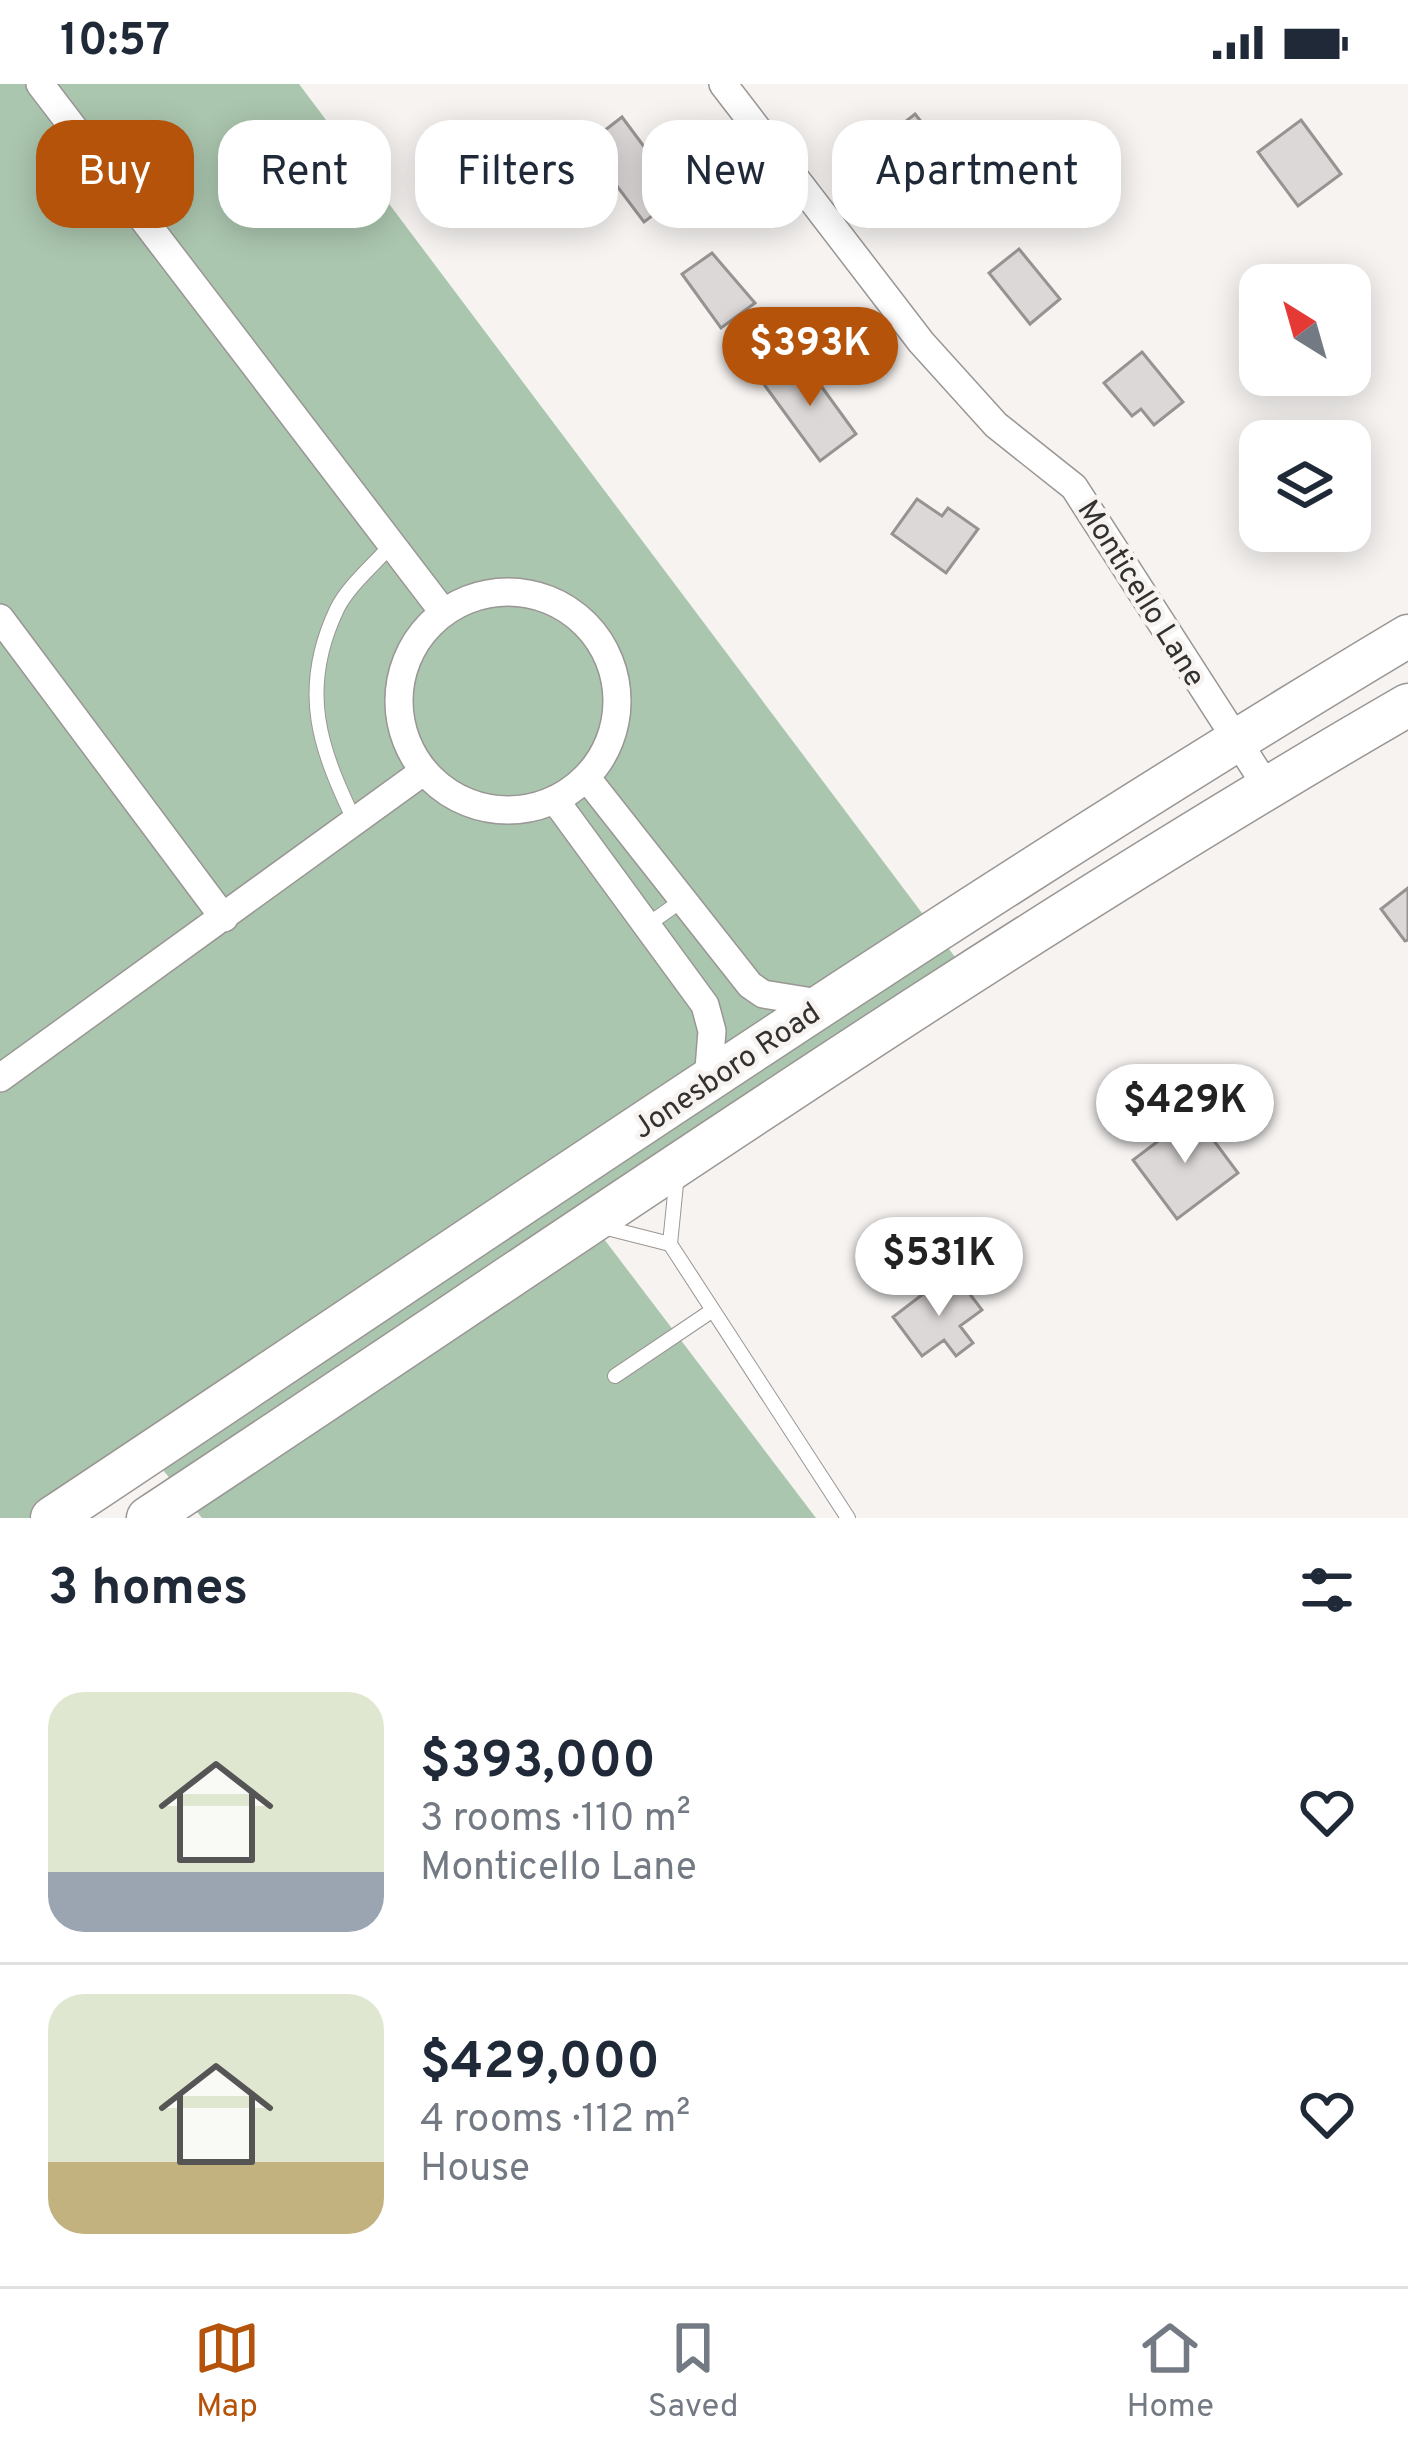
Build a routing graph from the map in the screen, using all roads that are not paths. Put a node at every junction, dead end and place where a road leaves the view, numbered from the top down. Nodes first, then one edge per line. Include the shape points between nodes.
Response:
1 (40, 84) edge
2 (723, 84) edge
3 (392, 544) junction
4 (444, 613) junction
5 (0, 618) edge
6 (1408, 636) edge
7 (1408, 706) edge
8 (1236, 739) junction
9 (424, 771) junction
10 (586, 777) junction
11 (1267, 787) junction
12 (554, 800) junction
13 (356, 824) junction
14 (684, 899) junction
15 (224, 918) junction
16 (650, 923) junction
17 (824, 1004) junction
18 (0, 1078) edge
19 (708, 1082) junction
20 (679, 1161) junction
21 (586, 1223) junction
22 (670, 1244) junction
23 (713, 1310) junction
24 (615, 1376) dead end
25 (52, 1518) edge
26 (148, 1518) edge
27 (848, 1518) edge

1 - 3 street
2 - 8 street, Monticello Lane via 921,342 996,425 1074,487
3 - 4 street
3 - 13 lane via 338,607 314,714 321,751
4 - 9 street via 418,638 403,670 406,741
4 - 10 street via 476,596 512,592 578,616 608,660 617,713
5 - 15 street
6 - 8 main road, Jonesboro Road
7 - 11 main road, Jonesboro Road
8 - 11 street, Monticello Lane
8 - 17 main road, Jonesboro Road
9 - 12 street via 445,791 499,810
9 - 13 street
10 - 12 street
10 - 14 street
11 - 20 main road, Jonesboro Road
12 - 16 street
13 - 15 street
14 - 16 lane
14 - 17 street via 750,985
15 - 18 street
16 - 19 street via 711,1018
17 - 19 main road, Jonesboro Road
19 - 25 main road, Jonesboro Road
20 - 21 main road, Jonesboro Road
20 - 22 lane
21 - 22 lane
21 - 26 main road, Jonesboro Road
22 - 23 lane
23 - 24 lane
23 - 27 lane

